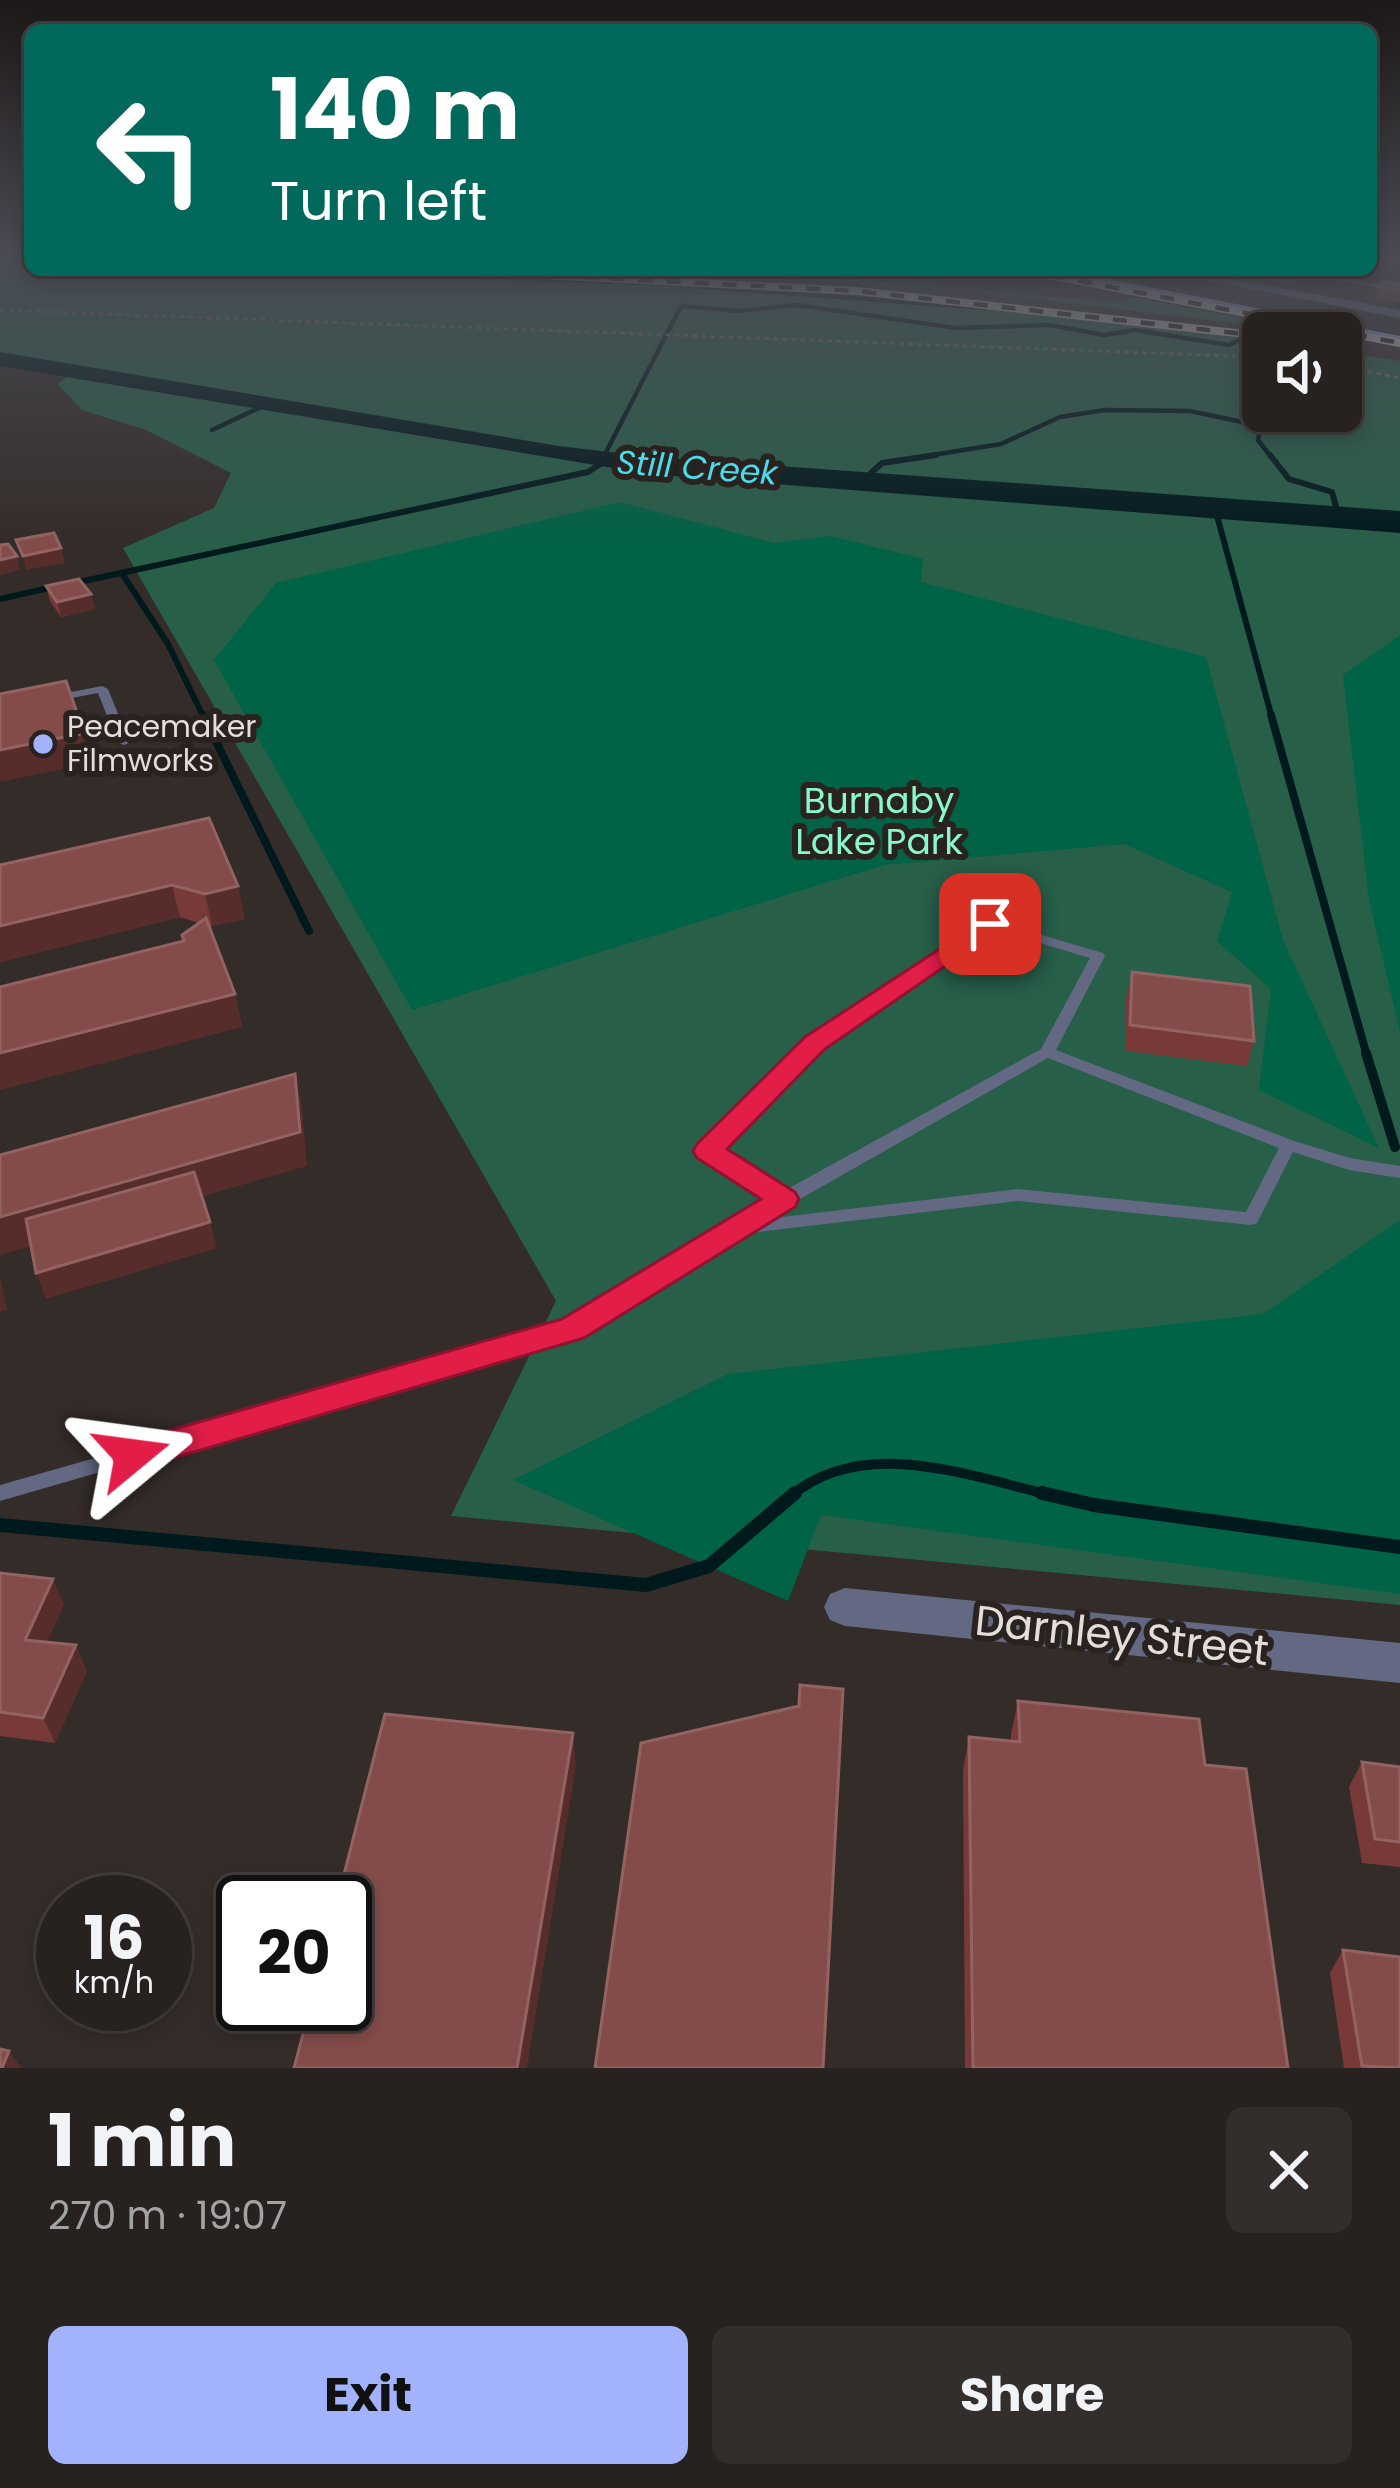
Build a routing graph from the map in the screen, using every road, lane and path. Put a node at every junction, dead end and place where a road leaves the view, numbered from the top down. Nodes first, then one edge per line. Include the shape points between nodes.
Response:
1 (1139, 353) edge
2 (1242, 356) edge
3 (1362, 370) edge
4 (1400, 378) edge
5 (41, 701) edge
6 (123, 741) dead end
7 (1047, 1052) junction
8 (1288, 1145) junction
9 (1400, 1172) edge
10 (784, 1199) junction
11 (738, 1228) junction
12 (0, 1493) edge
13 (845, 1607) dead end
14 (1400, 1663) edge

1 - 2 path
3 - 4 path
5 - 6 lane via 102,689
7 - 8 lane
7 - 10 lane
7 - 10 lane via 1098,956 990,924 815,1043 708,1151
8 - 9 lane
8 - 11 lane via 1251,1219 1018,1195
10 - 11 lane
11 - 12 lane via 572,1329
13 - 14 street, Darnley Street

